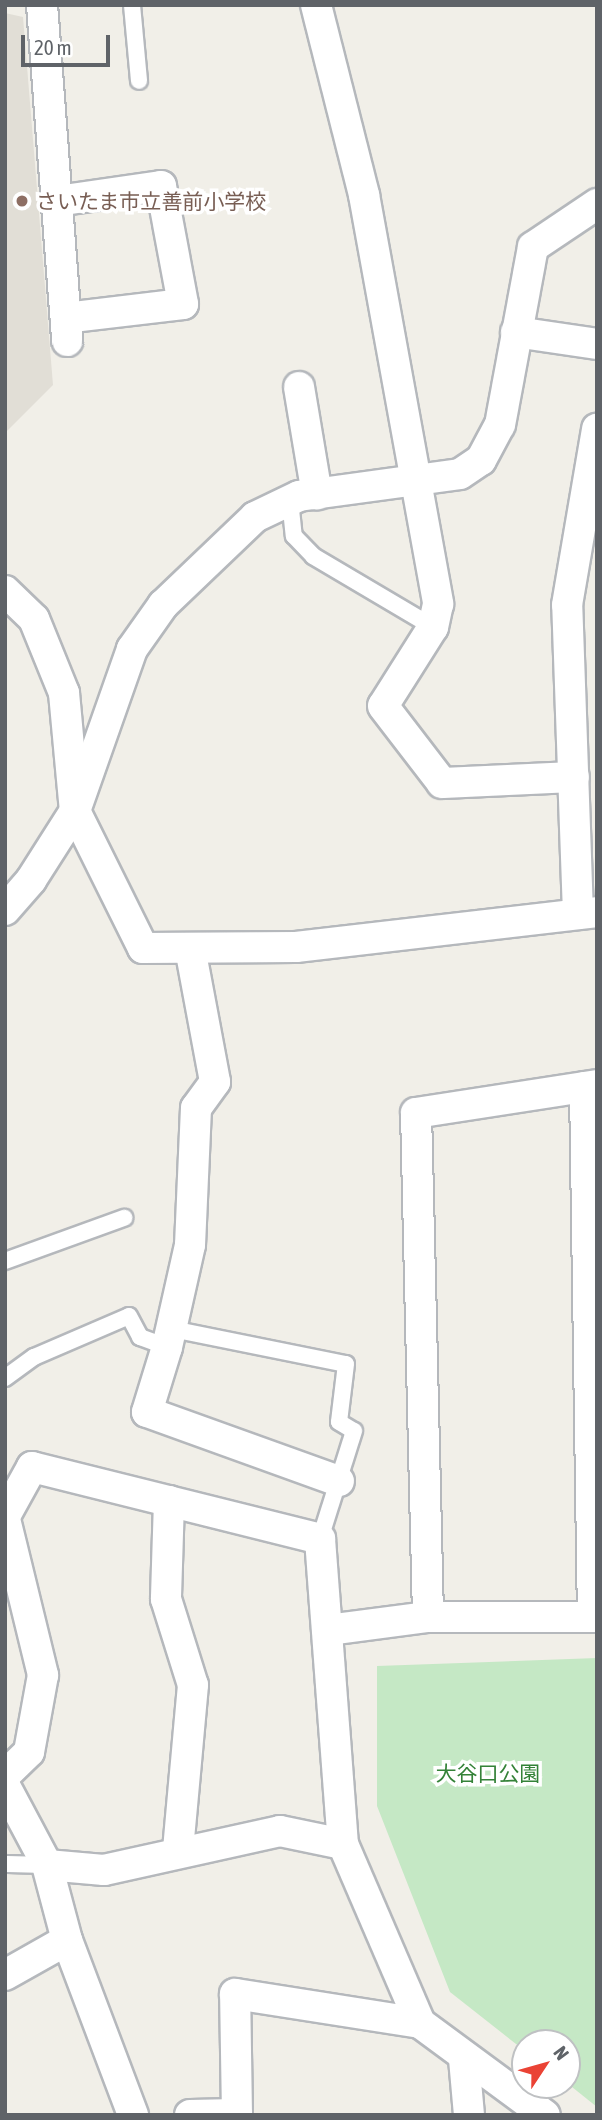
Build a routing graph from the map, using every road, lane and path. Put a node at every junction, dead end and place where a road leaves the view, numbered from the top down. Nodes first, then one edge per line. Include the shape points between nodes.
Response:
1 (42, 5) edge
2 (132, 5) edge
3 (316, 5) edge
4 (139, 81) dead end
5 (57, 201) junction
6 (597, 204) edge
7 (516, 332) junction
8 (597, 344) edge
9 (299, 387) dead end
10 (597, 429) edge
11 (418, 480) junction
12 (304, 498) junction
13 (5, 591) edge
14 (433, 627) junction
15 (573, 777) junction
16 (75, 811) junction
17 (5, 910) edge
18 (588, 913) edge
19 (190, 948) junction
20 (591, 1086) edge
21 (124, 1218) dead end
22 (5, 1261) edge
23 (170, 1338) junction
24 (5, 1378) edge
25 (339, 1481) junction
26 (169, 1501) junction
27 (5, 1518) edge
28 (320, 1539) junction
29 (428, 1617) junction
30 (595, 1617) edge
31 (328, 1630) junction
32 (5, 1774) edge
33 (5, 1786) edge
34 (343, 1844) junction
35 (178, 1850) junction
36 (5, 1864) edge
37 (47, 1865) junction
38 (67, 1940) junction
39 (5, 1975) edge
40 (421, 2023) junction
41 (464, 2059) junction
42 (237, 2114) edge
43 (133, 2115) edge
44 (190, 2115) edge
45 (469, 2115) edge
46 (545, 2115) edge

1 - 5 street
2 - 4 lane
3 - 11 street via 364,195
5 - 5 street via 161,186 183,304 67,330
6 - 7 street via 533,247
7 - 8 street
7 - 11 street via 500,425 481,460 460,474
9 - 12 street
10 - 15 street via 567,605
11 - 12 street
11 - 14 street via 438,604
12 - 14 lane via 294,536 313,556
12 - 16 street via 256,517 163,605 132,649
13 - 16 street via 34,619 64,693
14 - 15 street via 383,706 442,783
15 - 18 street
16 - 17 street via 31,880
16 - 19 street via 143,948
18 - 19 street via 296,947
19 - 23 street via 215,1082 196,1108 190,1245
20 - 29 street via 416,1113
20 - 30 street
21 - 22 lane
23 - 24 lane via 140,1336 129,1316 34,1357
23 - 25 street via 147,1412
23 - 25 lane via 346,1364 339,1422 354,1431
25 - 28 lane
26 - 27 street via 32,1467
26 - 28 street
26 - 35 street via 166,1599 193,1685
27 - 32 street via 43,1675 29,1752
28 - 31 street
29 - 30 street
29 - 31 street
31 - 34 street
33 - 37 street
34 - 35 street via 280,1831
34 - 40 street
35 - 37 street via 104,1870
36 - 37 lane
37 - 38 street
38 - 39 street
38 - 43 street
40 - 41 street
40 - 42 street via 235,1994
41 - 45 street
41 - 46 street
42 - 44 street

